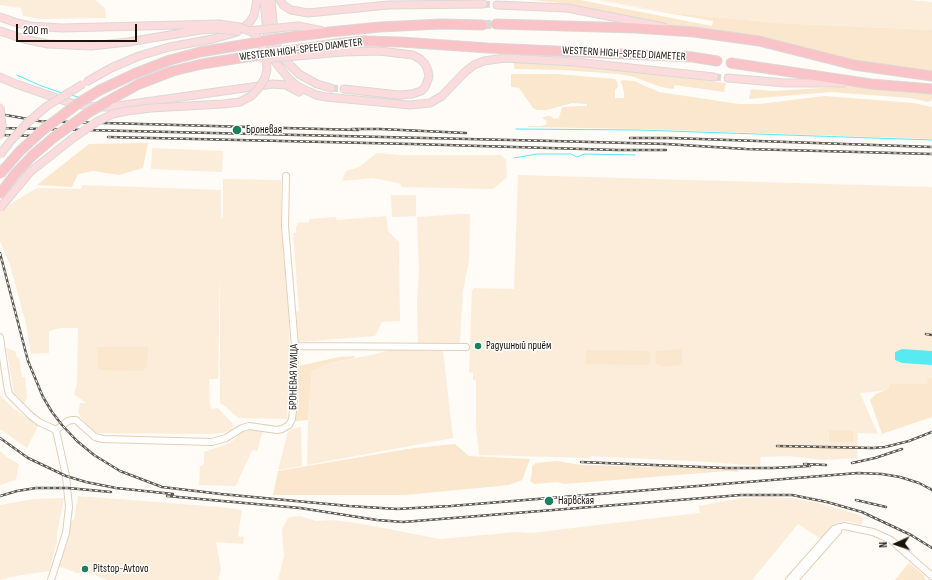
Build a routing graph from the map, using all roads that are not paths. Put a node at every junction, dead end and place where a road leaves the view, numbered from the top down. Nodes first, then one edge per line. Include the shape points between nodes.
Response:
1 (258, 0) edge
2 (264, 0) edge
3 (271, 0) edge
4 (280, 0) edge
5 (483, 4) dead end
6 (497, 5) tunnel mouth
7 (0, 17) edge
8 (496, 24) tunnel mouth
9 (482, 25) tunnel mouth
10 (0, 31) edge
11 (329, 32) junction
12 (694, 32) junction
13 (343, 47) junction
14 (717, 61) dead end
15 (731, 63) dead end
16 (931, 76) edge
17 (0, 77) edge
18 (714, 77) tunnel mouth
19 (728, 78) tunnel mouth
20 (871, 84) junction
21 (331, 88) tunnel mouth
22 (344, 89) tunnel mouth
23 (932, 89) edge
24 (399, 104) junction
25 (0, 107) edge
26 (0, 136) edge
27 (0, 156) edge
28 (0, 174) edge
29 (286, 176) dead end
30 (0, 194) edge
31 (0, 208) edge
32 (0, 337) edge
33 (295, 346) junction
34 (466, 347) dead end
35 (56, 430) junction
36 (839, 527) junction
37 (932, 576) edge
38 (51, 580) edge
39 (789, 580) edge
40 (795, 580) edge

1 - 27 main road, bridge via 250,22 238,32 132,58 85,82 27,122
2 - 24 main road via 270,50 276,63 293,82 306,91 321,96
3 - 21 main road via 274,31 282,57 299,74
4 - 5 main road via 291,10 308,13 388,5
6 - 12 main road via 568,8
7 - 31 main road, bridge via 30,26 62,28 231,25 252,32 258,38 266,56 267,69 258,90 240,102 127,111 98,121 30,172
8 - 12 highway
9 - 11 highway, WESTERN HIGH-SPEED DIAMETER via 441,24
10 - 11 main road, bridge via 48,44 91,46 208,30 241,31 298,26
11 - 28 highway, WESTERN HIGH-SPEED DIAMETER, bridge via 200,52 134,74 100,90 49,125 20,151
12 - 16 highway via 759,42 854,65
13 - 14 highway, WESTERN HIGH-SPEED DIAMETER via 364,41 401,42
13 - 22 main road via 413,55 426,64 429,77 425,87 412,94
13 - 30 highway, WESTERN HIGH-SPEED DIAMETER, bridge via 202,64 173,71 139,84 108,100 48,143
15 - 20 highway
17 - 24 main road via 71,103 95,107 273,84 286,85 320,99
18 - 24 main road via 575,62 494,59 474,65 438,99 430,103
19 - 20 main road
20 - 23 highway
25 - 26 main road, bridge
29 - 33 street, БРОНЕВАЯ УЛИЦА via 285,215
32 - 35 street via 9,394 30,415
33 - 34 street
33 - 35 street, БРОНЕВАЯ УЛИЦА via 293,415 291,423 282,429 249,426 218,441 200,442 103,439 91,434 76,420 68,421
35 - 38 street via 68,488 69,507 66,532
36 - 37 street via 882,535
36 - 39 street via 834,529
36 - 40 street

